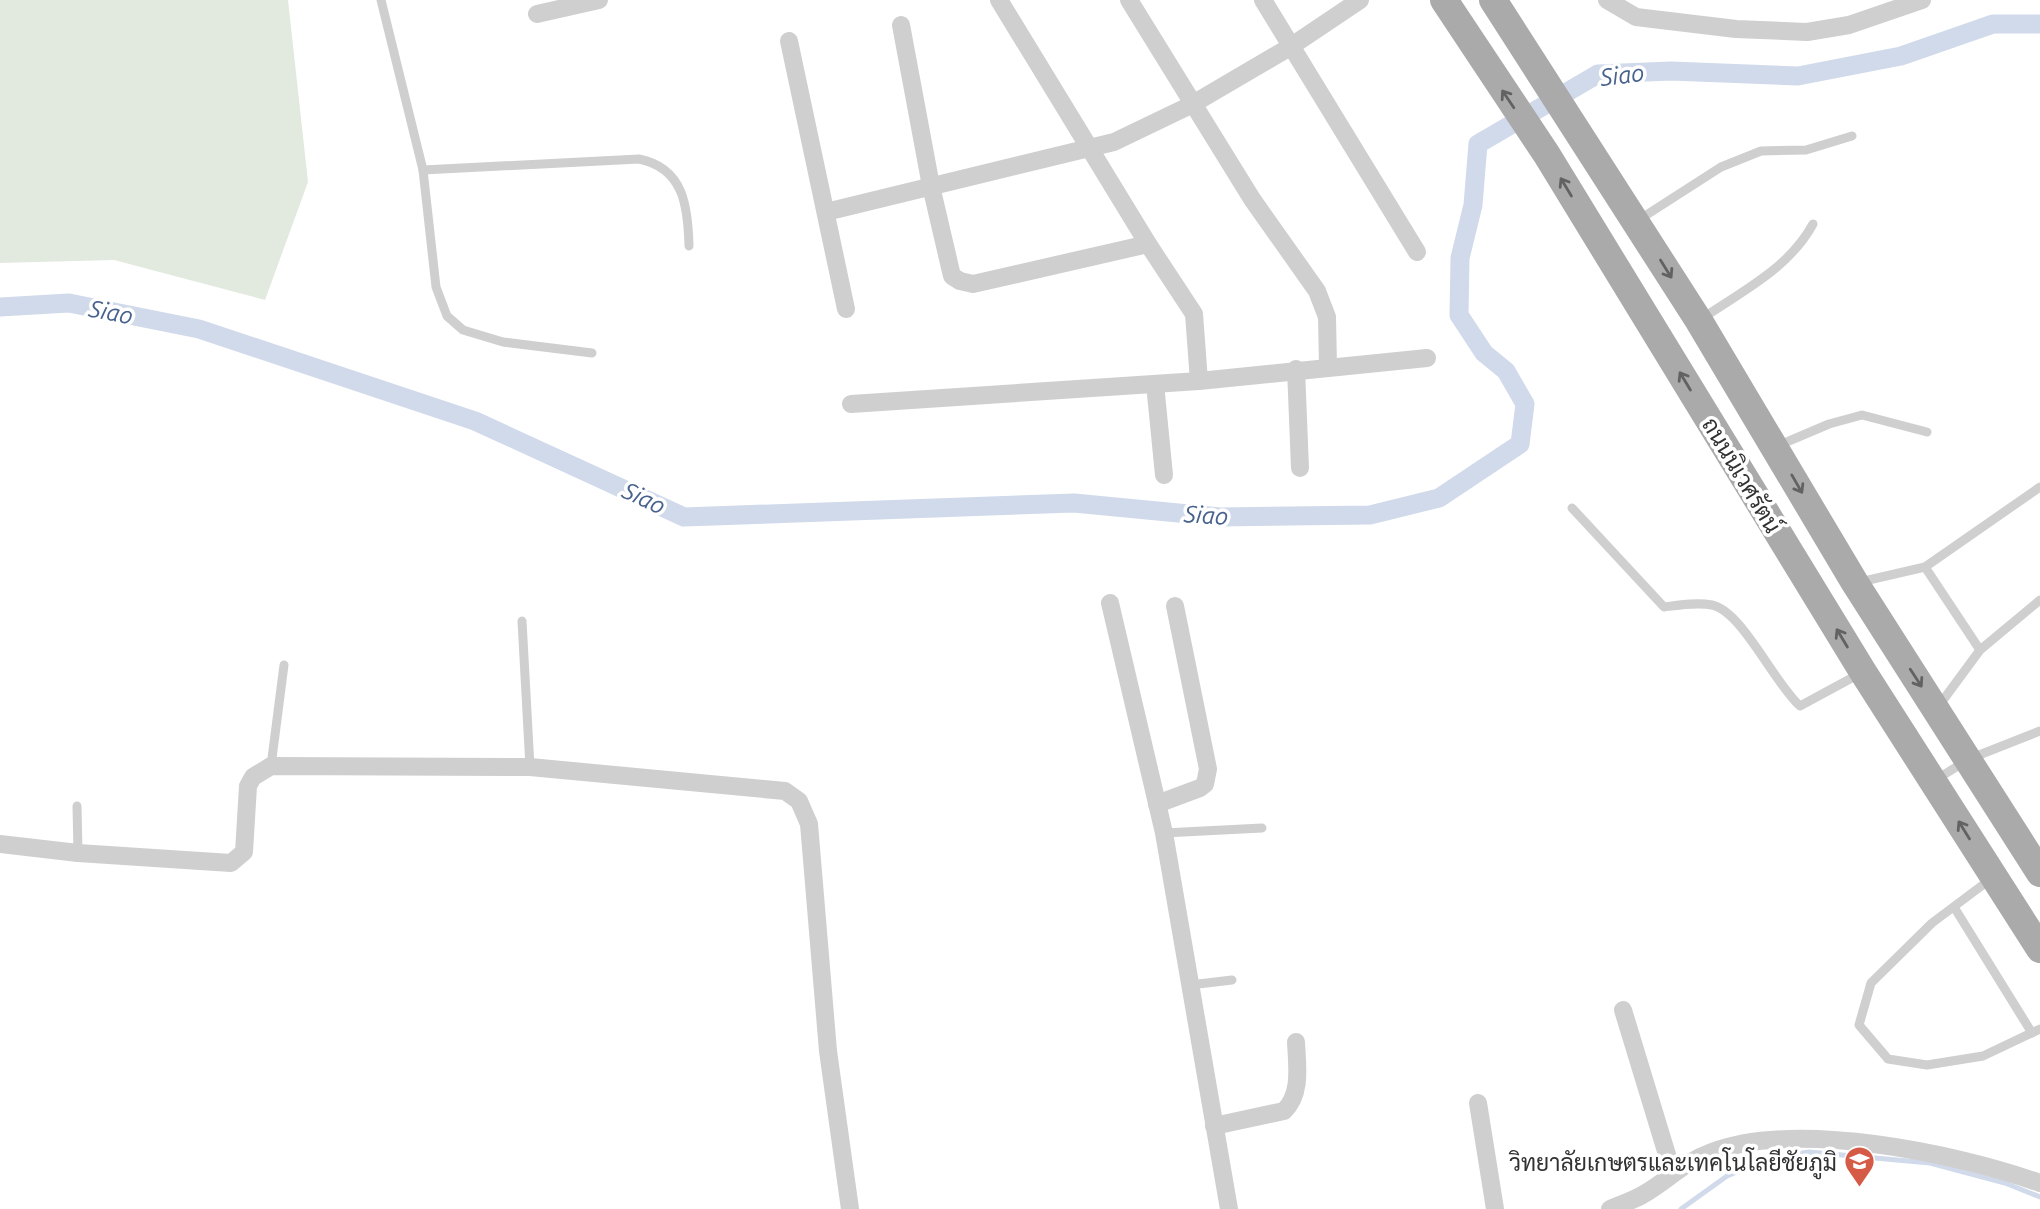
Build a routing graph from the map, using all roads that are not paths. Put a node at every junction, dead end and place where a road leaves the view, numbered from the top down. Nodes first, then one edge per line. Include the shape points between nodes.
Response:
1 (381, 0) edge
2 (599, 0) edge
3 (999, 0) edge
4 (1129, 0) edge
5 (1263, 0) edge
6 (1360, 0) edge
7 (1493, 0) edge
8 (1607, 0) edge
9 (1922, 0) edge
10 (1450, 10) edge
11 (537, 14) dead end
12 (901, 24) dead end
13 (789, 41) dead end
14 (1290, 47) junction
15 (1191, 105) junction
16 (1852, 136) dead end
17 (1090, 149) junction
18 (423, 170) junction
19 (931, 186) junction
20 (826, 212) junction
21 (1636, 222) junction
22 (1813, 224) dead end
23 (1148, 244) junction
24 (690, 246) dead end
25 (1417, 252) dead end
26 (846, 309) dead end
27 (1699, 321) junction
28 (592, 353) dead end
29 (1427, 358) dead end
30 (1328, 366) junction
31 (1296, 369) junction
32 (1199, 381) junction
33 (1155, 384) junction
34 (851, 404) dead end
35 (1927, 432) dead end
36 (1776, 446) junction
37 (1300, 468) dead end
38 (1164, 475) dead end
39 (2040, 487) edge
40 (1572, 508) dead end
41 (1925, 567) junction
42 (1854, 583) junction
43 (2040, 600) edge
44 (1110, 603) dead end
45 (1175, 606) dead end
46 (522, 621) dead end
47 (1980, 650) junction
48 (284, 665) dead end
49 (1863, 672) junction
50 (1936, 710) junction
51 (2040, 731) edge
52 (1969, 759) junction
53 (271, 766) junction
54 (530, 767) junction
55 (1933, 781) junction
56 (1157, 804) junction
57 (76, 806) dead end
58 (1262, 828) dead end
59 (1164, 833) junction
60 (0, 844) edge
61 (78, 853) junction
62 (2040, 873) edge
63 (1993, 877) junction
64 (1954, 907) junction
65 (2040, 949) edge
66 (1231, 980) dead end
67 (1190, 985) junction
68 (1623, 1010) dead end
69 (2036, 1031) edge
70 (1296, 1042) dead end
71 (1478, 1103) dead end
72 (1213, 1126) junction
73 (1672, 1171) junction
74 (2040, 1183) edge
75 (850, 1209) edge
76 (1229, 1209) edge
77 (1495, 1209) edge
78 (1610, 1209) edge

1 - 18 lane
2 - 11 street
3 - 17 street
4 - 15 street
5 - 14 street
6 - 14 street
7 - 21 main road, ถนนนิเวศรัตน์
8 - 9 street via 1636,17 1807,32 1849,25
49 -> 10 main road, ถนนนิเวศรัตน์ via 1547,155
12 - 19 street
13 - 20 street
14 - 15 street
14 - 25 street
15 - 17 street
15 - 30 street via 1317,291 1326,317
16 - 21 lane via 1806,150 1761,151 1721,167
17 - 19 street
17 - 23 street
18 - 24 lane via 639,159 656,162 682,192
18 - 28 lane via 436,287 447,316 463,330 503,342
19 - 20 street
19 - 23 street via 947,260 952,276 960,281 973,284
20 - 26 street
21 -> 27 main road, ถนนนิเวศรัตน์
22 - 27 lane via 1785,262
23 - 32 street via 1197,321
27 - 36 main road, ถนนนิเวศรัตน์
29 - 30 street
30 - 31 street
31 - 32 street
31 - 37 street
32 - 33 street
33 - 34 street
33 - 38 street
35 - 36 lane via 1862,415
36 -> 42 main road, ถนนนิเวศรัตน์
39 - 41 lane
40 - 49 lane via 1664,607 1714,605 1736,620 1784,692 1800,705
41 - 42 lane
41 - 47 lane
42 -> 50 main road, ถนนนิเวศรัตน์
43 - 47 lane
44 - 56 street
45 - 56 street via 1208,769 1200,788
46 - 54 lane
47 - 50 lane
48 - 53 lane
49 - 55 main road, ถนนนิเวศรัตน์
50 - 52 main road, ถนนนิเวศรัตน์
51 - 52 lane
52 - 55 lane
52 - 62 main road, ถนนนิเวศรัตน์
53 - 54 street
53 - 61 street via 253,777 248,786 244,852 231,863
54 - 75 street via 785,791 799,802 809,824 828,1051
63 -> 55 main road, ถนนนิเวศรัตน์
56 - 59 street
57 - 61 lane
58 - 59 lane
59 - 67 street
60 - 61 street
63 - 64 lane
63 - 65 main road, ถนนนิเวศรัตน์
64 - 69 lane
64 - 69 lane via 1871,983 1858,1025 1888,1059 1927,1065 1983,1056
66 - 67 lane
67 - 72 street
68 - 73 street
70 - 72 street via 1296,1091 1291,1104 1284,1111
71 - 77 street
72 - 76 street
73 - 74 street via 1710,1152 1751,1140 1798,1137 1906,1149
73 - 78 street via 1645,1194

